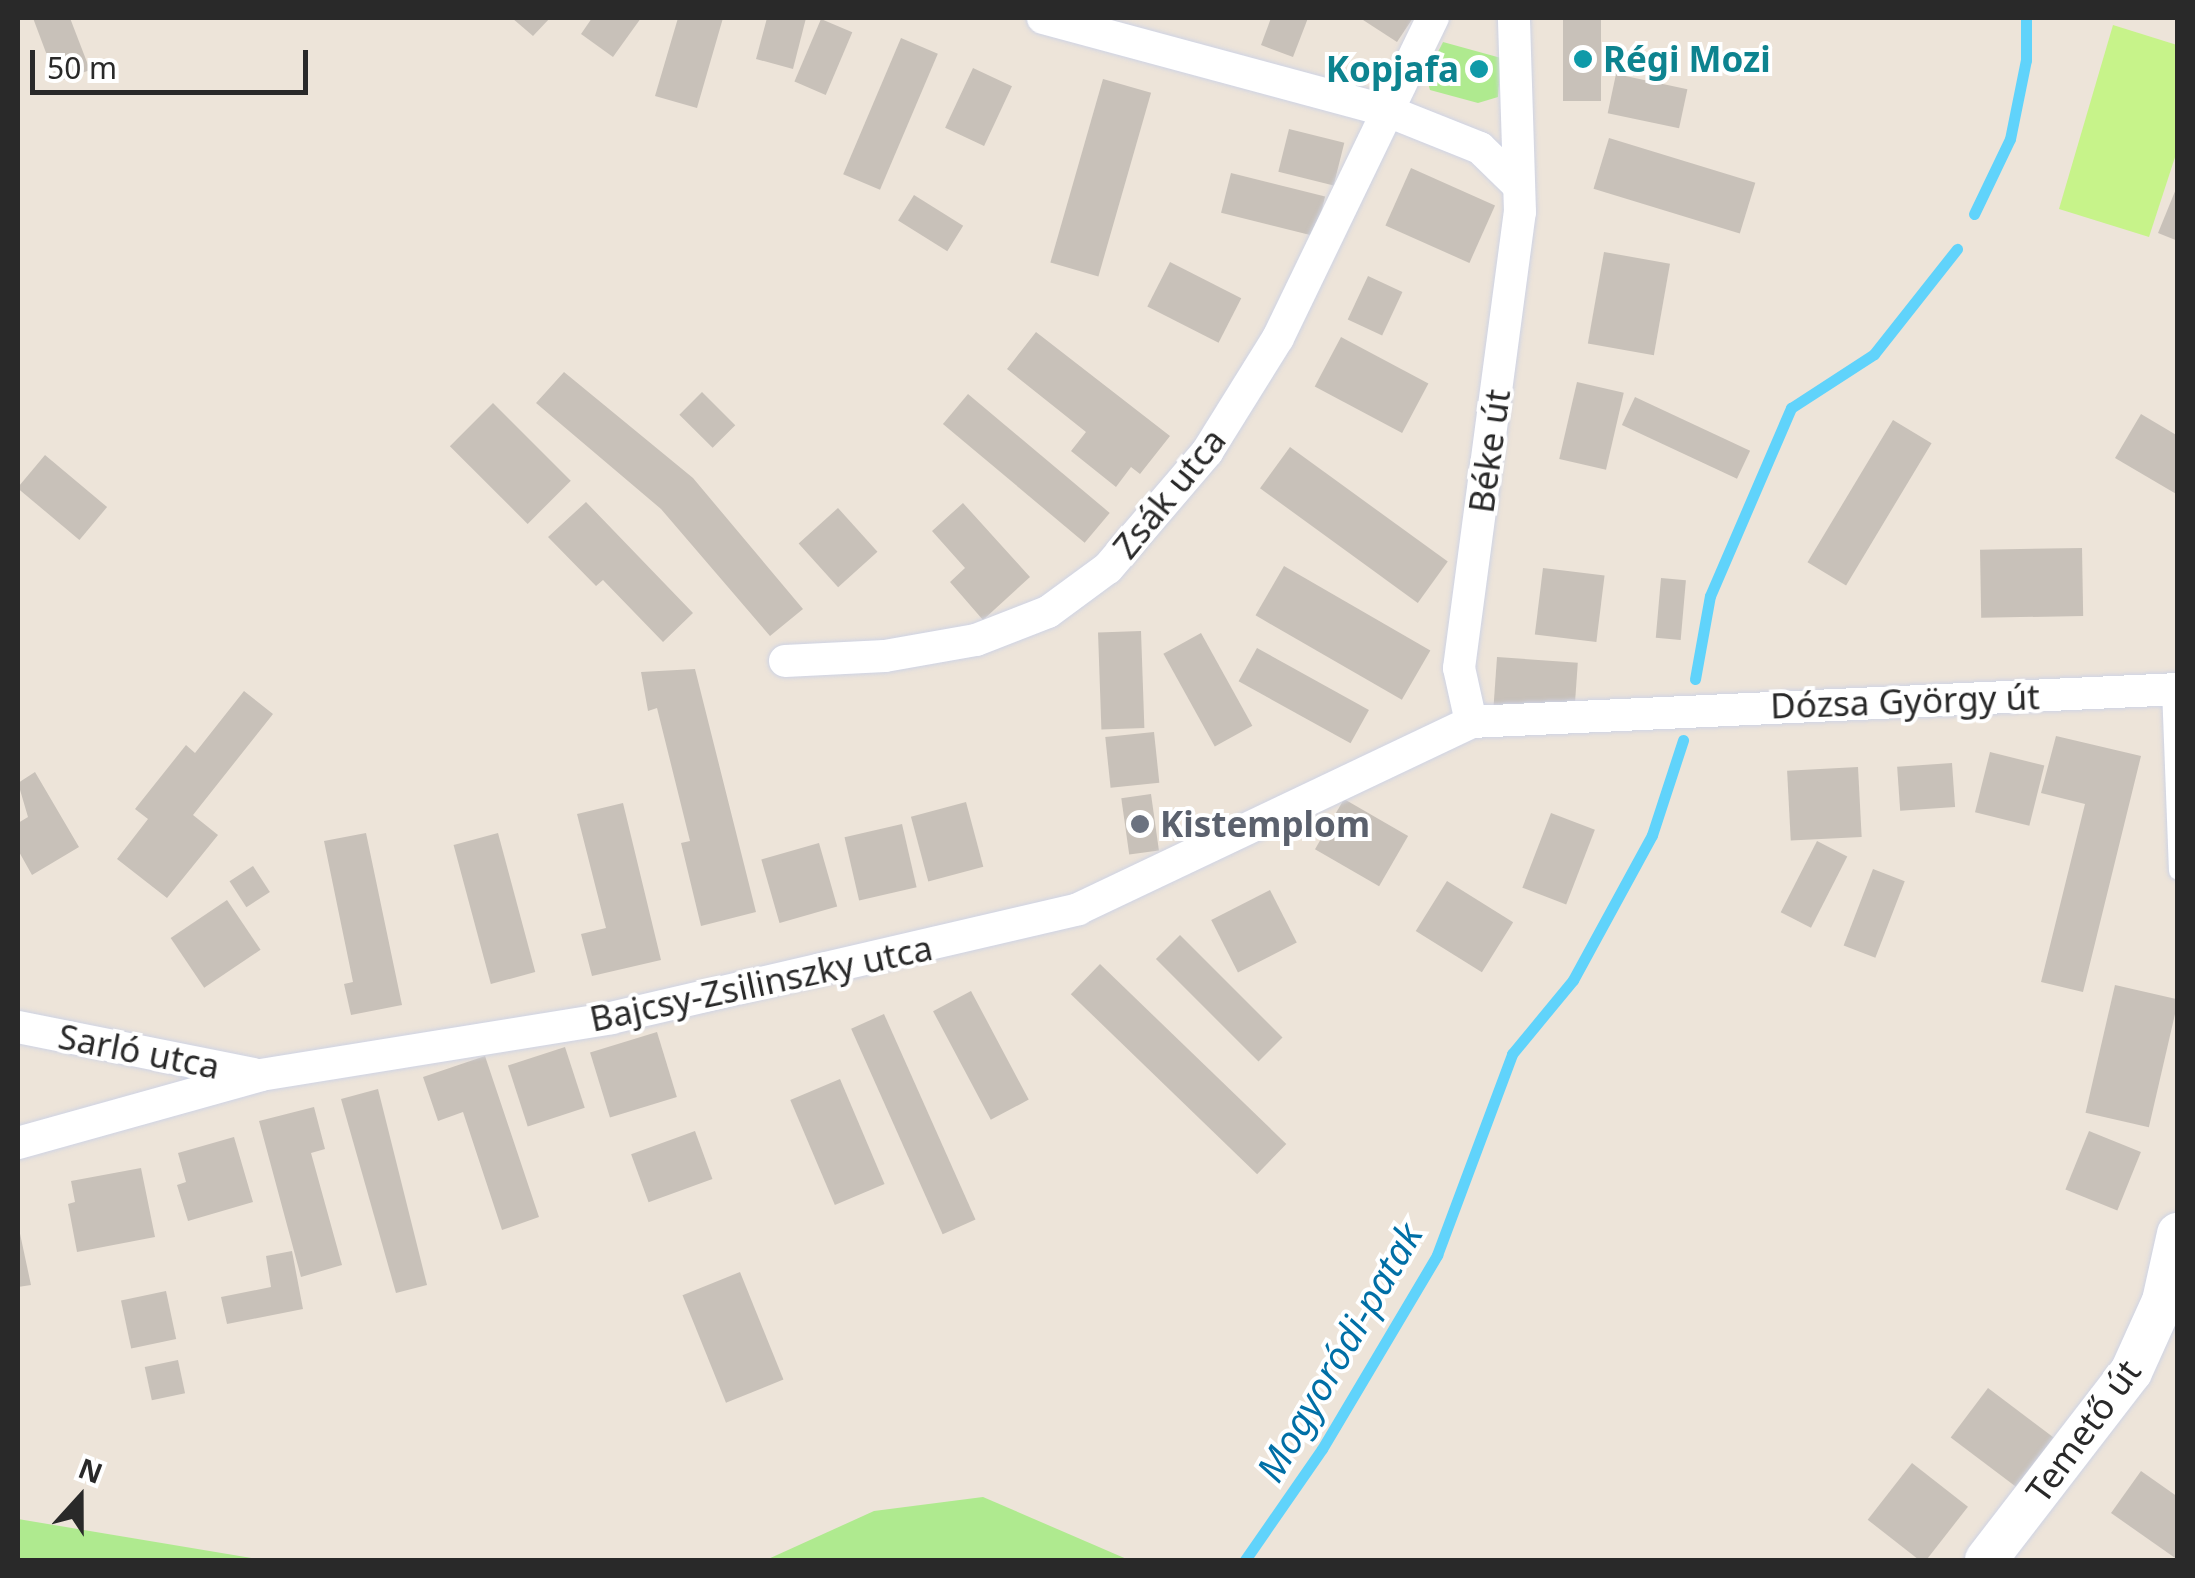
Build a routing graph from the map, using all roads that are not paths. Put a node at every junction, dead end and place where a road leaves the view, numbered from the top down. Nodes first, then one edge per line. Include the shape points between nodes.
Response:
1 (1043, 18) edge
2 (1433, 18) edge
3 (1514, 18) edge
4 (1385, 110) junction
5 (1515, 182) junction
6 (785, 661) dead end
7 (2174, 689) edge
8 (1471, 722) junction
9 (2178, 871) edge
10 (18, 1026) edge
11 (261, 1075) junction
12 (18, 1143) edge
13 (2178, 1234) edge
14 (1986, 1560) edge

1 - 4 street
2 - 4 street
3 - 5 street, Béke út
4 - 5 street via 1480,148
4 - 6 street, Zsák utca via 1269,354 1207,452 1108,568 1048,612 976,640 886,656
5 - 8 street, Béke út via 1520,212 1513,284 1459,668
7 - 8 street, Dózsa György út
7 - 9 lane
8 - 11 street, Bajcsy-Zsilinszky utca via 1078,908 611,1018
10 - 11 street, Sarló utca
11 - 12 street, Bajcsy-Zsilinszky utca
13 - 14 street, Temető út via 2163,1301 2131,1372

